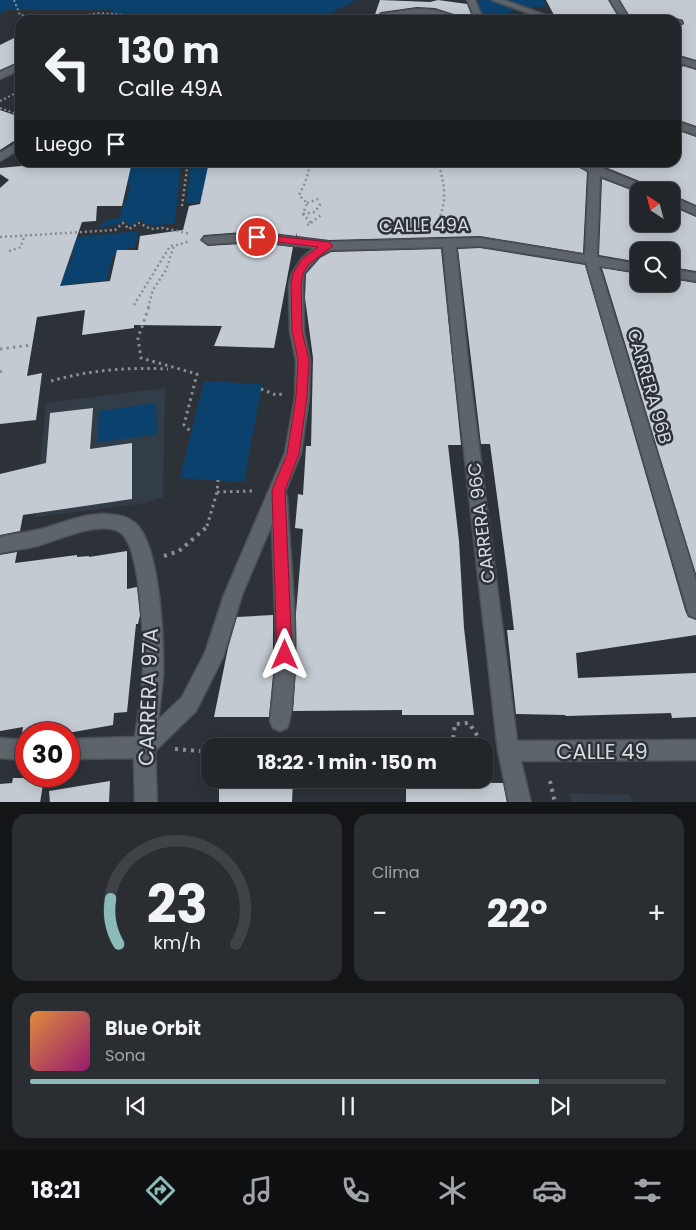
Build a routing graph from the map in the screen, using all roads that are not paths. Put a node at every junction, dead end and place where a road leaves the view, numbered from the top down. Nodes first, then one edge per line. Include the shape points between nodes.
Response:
1 (471, 0) edge
2 (496, 0) edge
3 (614, 0) edge
4 (395, 15) edge
5 (443, 15) edge
6 (477, 15) edge
7 (540, 15) edge
8 (623, 15) edge
9 (681, 60) edge
10 (696, 65) edge
11 (15, 68) edge
12 (1, 75) edge
13 (681, 126) edge
14 (696, 132) edge
15 (15, 148) edge
16 (0, 158) edge
17 (15, 159) edge
18 (0, 163) edge
19 (588, 167) edge
20 (595, 170) junction
21 (630, 183) edge
22 (680, 204) edge
23 (696, 212) edge
24 (208, 240) dead end
25 (449, 243) junction
26 (329, 246) junction
27 (591, 260) junction
28 (630, 266) edge
29 (680, 274) edge
30 (696, 277) edge
31 (279, 490) junction
32 (0, 545) edge
33 (696, 609) edge
34 (280, 721) dead end
35 (144, 747) junction
36 (0, 748) edge
37 (15, 749) edge
38 (80, 749) edge
39 (696, 750) edge
40 (508, 751) junction
41 (146, 802) edge
42 (520, 802) edge

1 - 6 street
2 - 7 street
3 - 8 street
4 - 5 street via 417,12
9 - 10 street
11 - 12 street
13 - 14 street
15 - 16 street
17 - 18 street
19 - 20 street
20 - 21 street
20 - 27 street, CARRERA 96B
22 - 23 street
24 - 26 street, CALLE 49A via 257,237
25 - 26 street, CALLE 49A
25 - 27 street, CALLE 49A via 480,242
25 - 40 street, CARRERA 96C
26 - 31 street via 311,257 298,273 297,331 303,360 302,397 293,454
27 - 28 street, CALLE 49A
27 - 33 street, CARRERA 96B
29 - 30 street
31 - 34 street via 285,635
31 - 35 street via 233,595 214,656 189,704
32 - 35 street, CARRERA 97A via 104,521 127,526 134,534 144,561 151,612 153,674
35 - 38 street
35 - 41 street, CARRERA 97A
36 - 37 street
39 - 40 street, CALLE 49
40 - 42 street, CARRERA 96C

